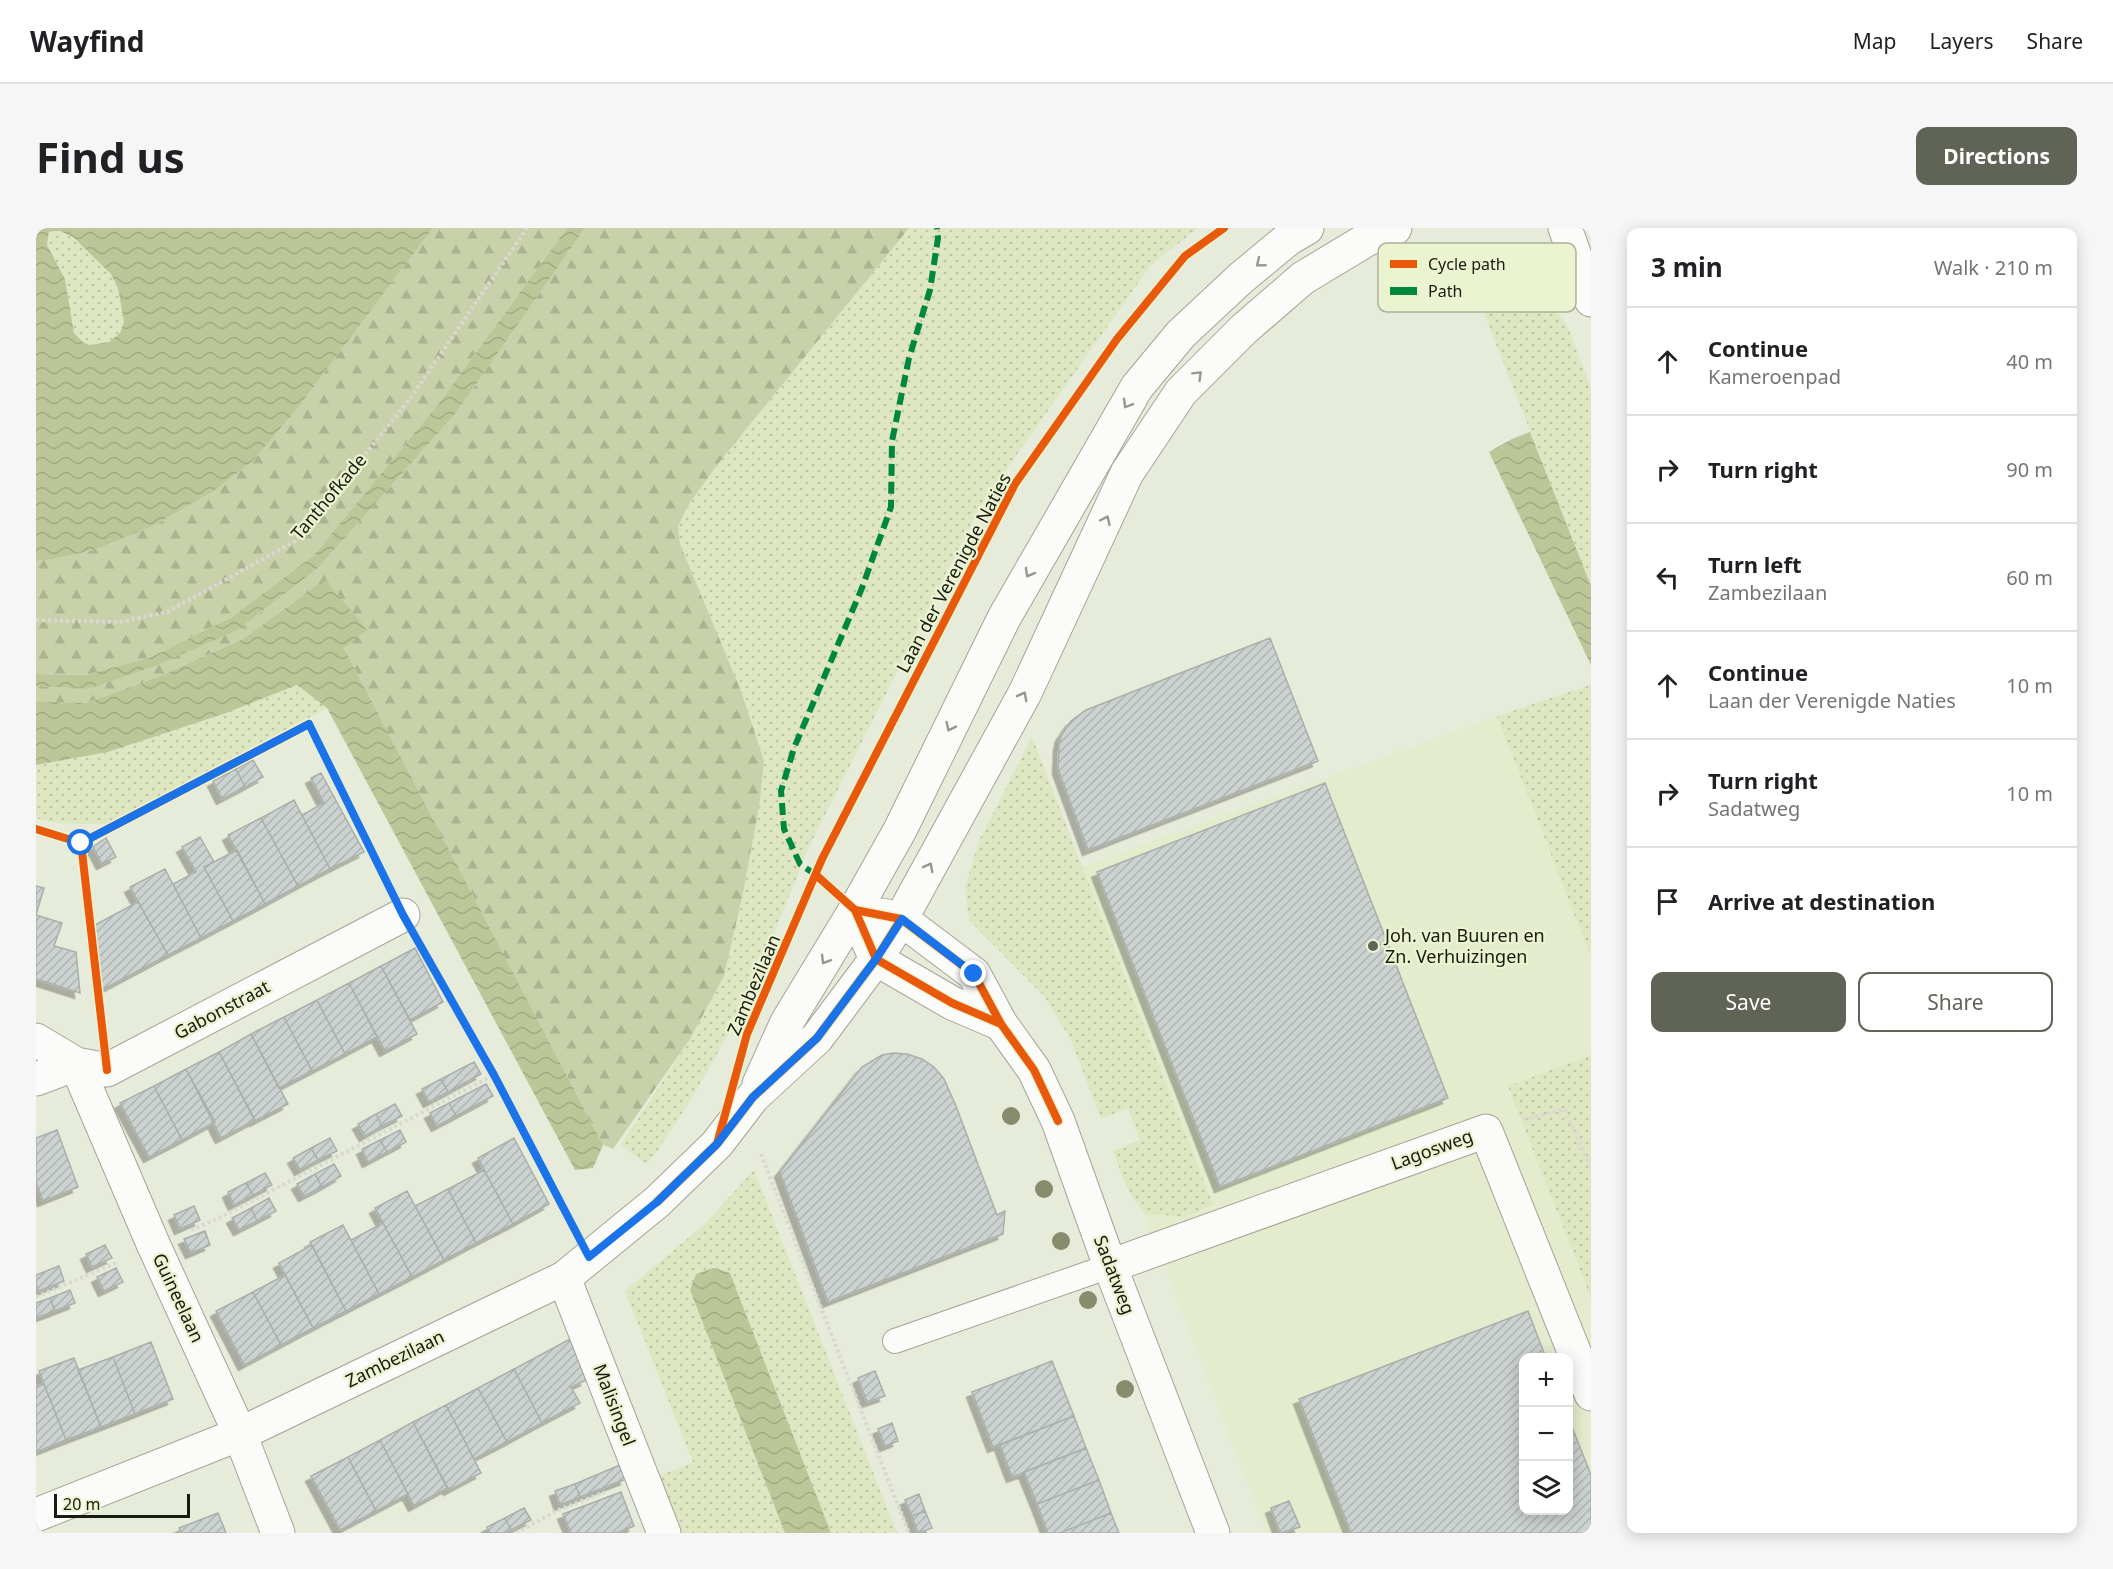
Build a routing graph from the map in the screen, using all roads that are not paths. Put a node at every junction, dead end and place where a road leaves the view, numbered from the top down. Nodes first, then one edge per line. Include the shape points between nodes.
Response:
1 (1307, 228) edge
2 (1395, 228) edge
3 (1565, 228) edge
4 (1570, 243) edge
5 (1576, 258) edge
6 (1591, 300) edge
7 (855, 910) junction
8 (403, 915) road end
9 (902, 919) junction
10 (876, 959) junction
11 (1001, 1024) junction
12 (36, 1040) edge
13 (76, 1064) junction
14 (36, 1079) edge
15 (753, 1097) junction
16 (1110, 1266) junction
17 (564, 1278) junction
18 (895, 1341) dead end
19 (1591, 1394) edge
20 (240, 1434) junction
21 (36, 1515) edge
22 (278, 1533) edge
23 (664, 1533) edge
24 (1213, 1533) edge

1 -> 7 street via 1232,286 1181,334 1137,387 1004,618 900,830
9 -> 2 street via 1025,693 1127,473 1182,392 1244,329 1303,279 1366,240
3 - 4 street
5 - 6 street
7 - 9 street, Sadatweg
7 - 10 street
7 -> 15 street, Zambezilaan via 787,1022
8 - 13 street, Gabonstraat via 107,1070
9 - 10 street
9 - 11 street, Sadatweg via 974,974
10 - 11 street via 952,1003
10 - 15 street, Zambezilaan via 817,1038
11 - 16 street, Sadatweg via 1034,1070 1058,1121
12 - 13 street
13 - 14 street
13 - 20 street, Guineelaan
15 - 17 street, Zambezilaan via 717,1144 657,1202
16 - 18 lane
16 - 19 street, Lagosweg via 1486,1131
16 - 24 street, Sadatweg
17 - 20 street, Zambezilaan
17 - 23 street, Malisingel
20 - 21 street, Zambezilaan
20 - 22 street, Guineelaan

